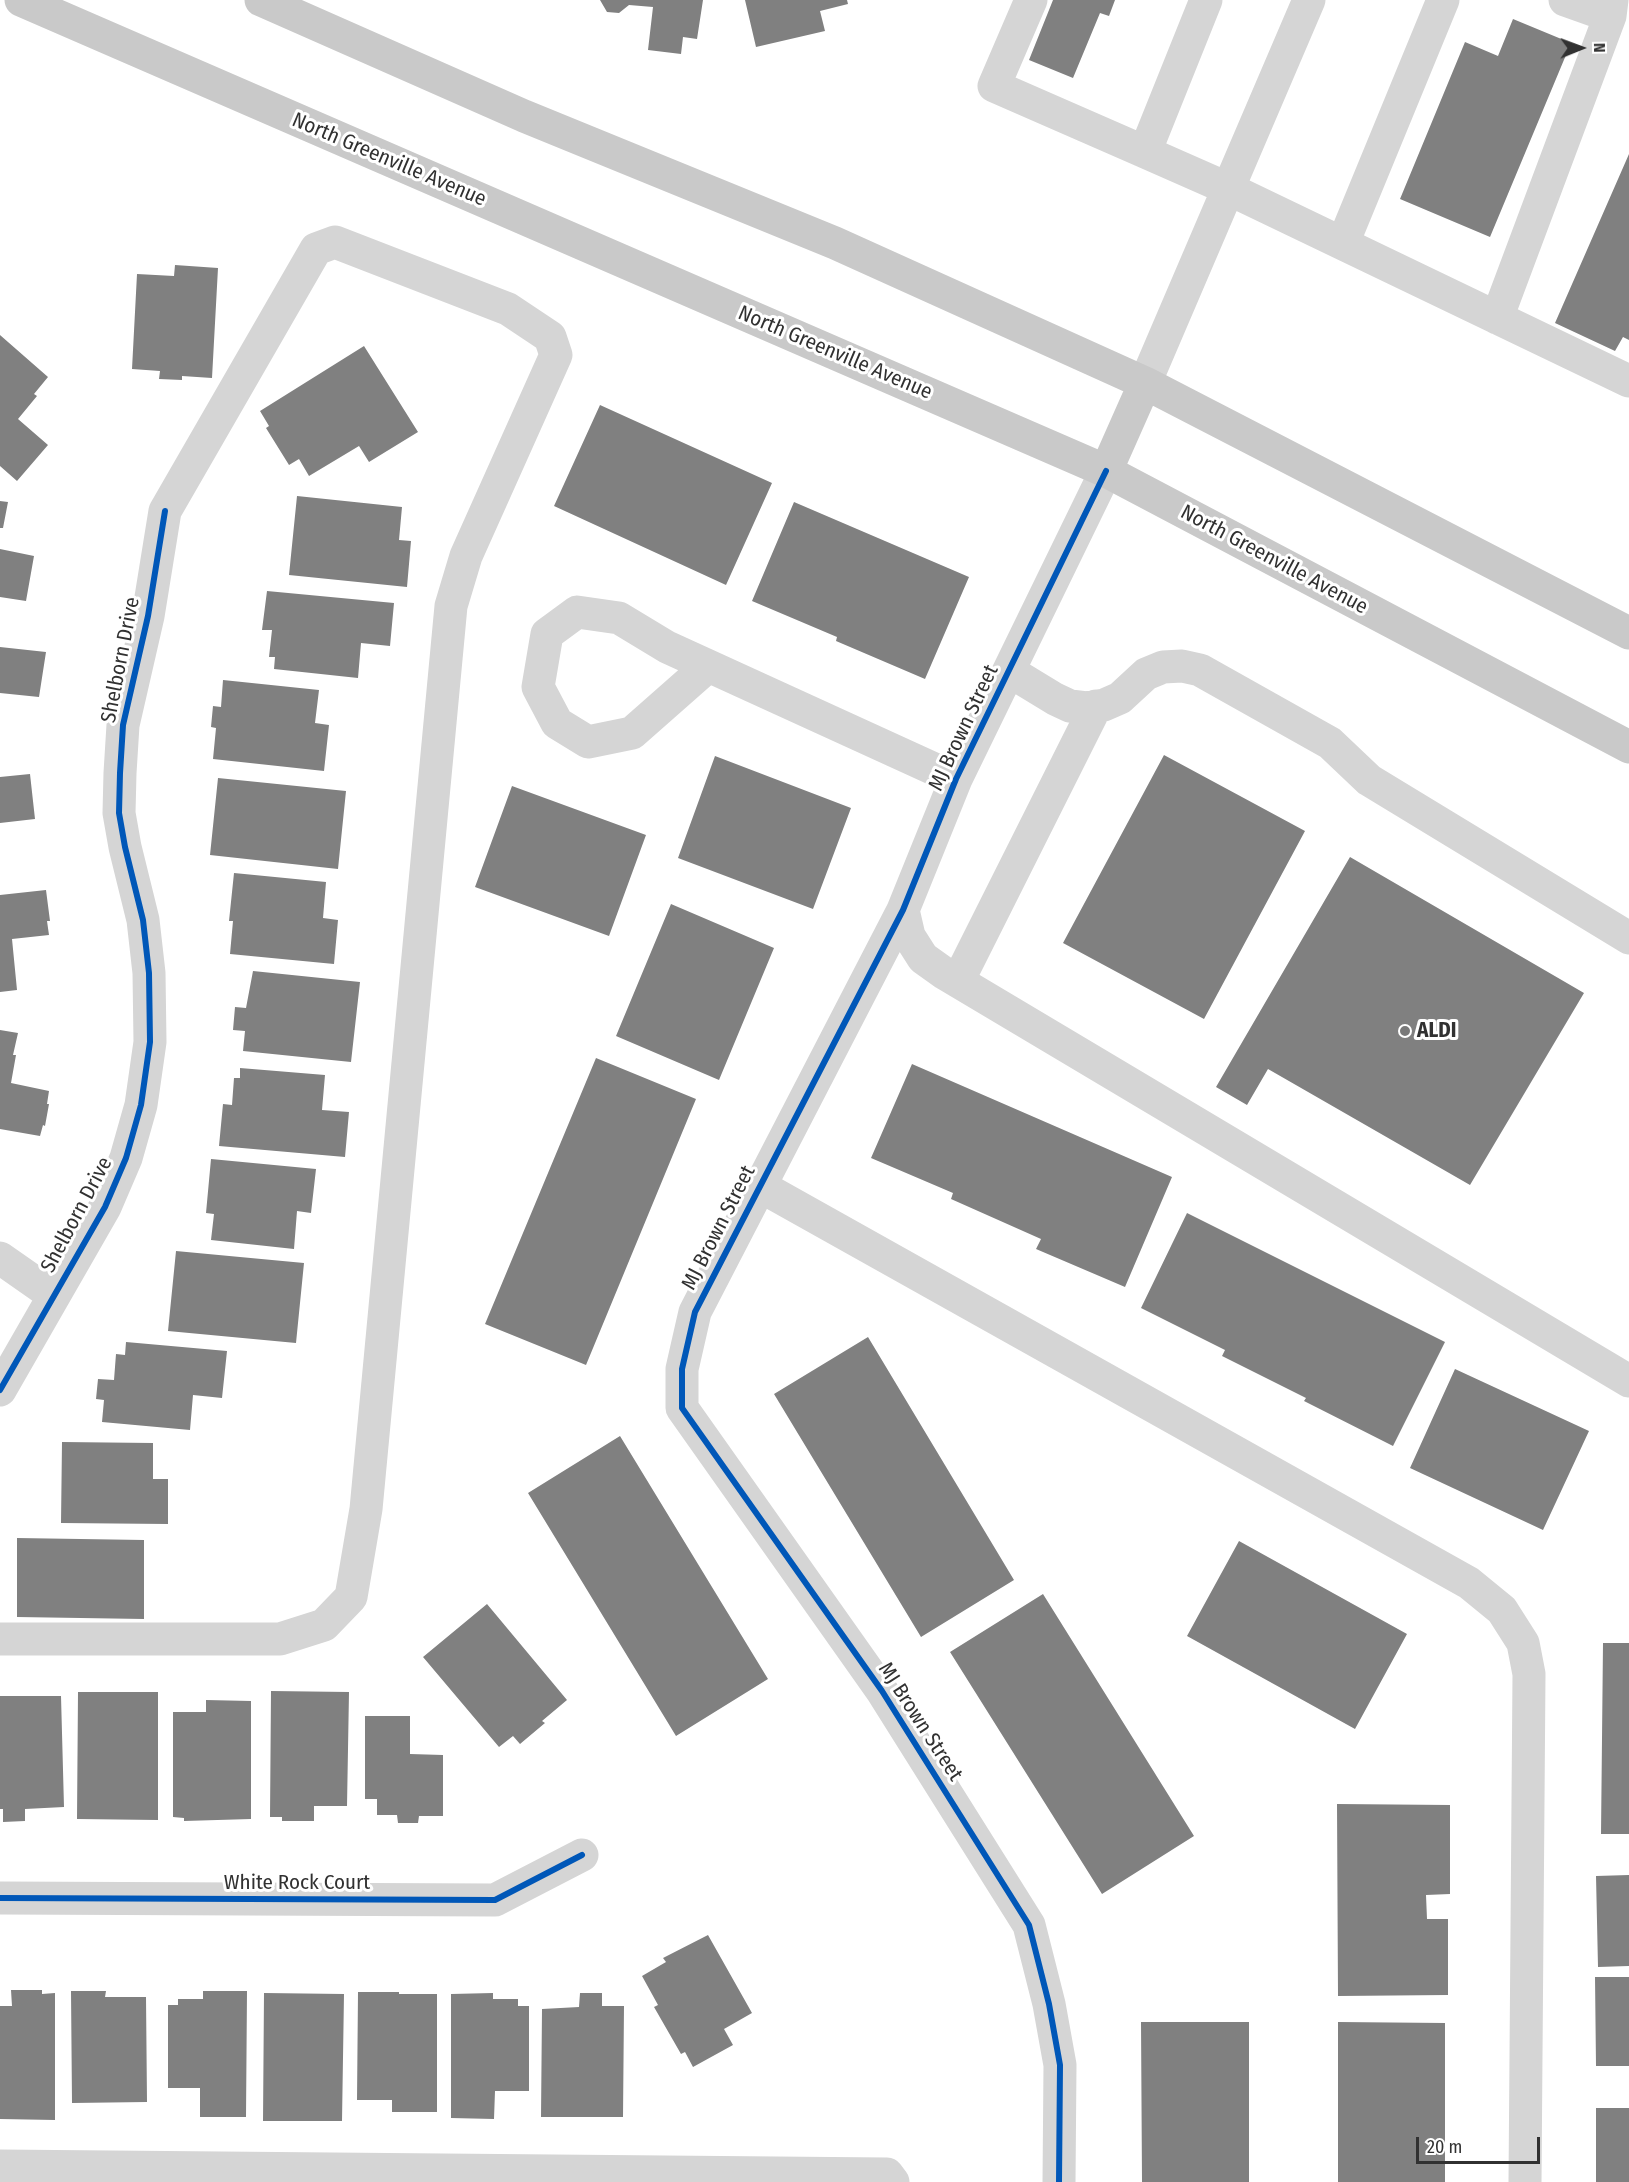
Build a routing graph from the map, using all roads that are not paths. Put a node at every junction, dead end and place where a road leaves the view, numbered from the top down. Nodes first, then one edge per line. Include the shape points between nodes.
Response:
1 (21, 0) edge
2 (261, 0) edge
3 (1031, 0) edge
4 (1206, 0) edge
5 (1309, 0) edge
6 (1443, 0) edge
7 (1565, 0) edge
8 (1611, 8) edge
9 (1145, 152) junction
10 (1228, 189) junction
11 (1342, 243) junction
12 (1497, 318) junction
13 (1629, 381) edge
14 (1144, 383) junction
15 (1106, 471) junction
16 (1629, 633) edge
17 (708, 666) junction
18 (1009, 671) junction
19 (1096, 706) junction
20 (1629, 747) edge
21 (956, 779) junction
22 (903, 910) junction
23 (1629, 938) edge
24 (958, 981) junction
25 (760, 1186) junction
26 (0, 1258) edge
27 (53, 1295) junction
28 (1629, 1382) edge
29 (0, 1390) edge
30 (0, 1639) edge
31 (582, 1855) dead end
32 (0, 1898) edge
33 (0, 2166) edge
34 (893, 2182) edge
35 (1059, 2182) edge
36 (1525, 2182) edge

1 - 15 main road, North Greenville Avenue
2 - 14 main road via 524,116 835,243
3 - 9 street via 994,86
4 - 9 street
5 - 10 street
6 - 11 street
7 - 8 street
8 - 12 street
9 - 10 street
10 - 11 street
10 - 14 street
11 - 12 street
12 - 13 street
14 - 15 main road
14 - 16 main road
15 - 18 street, MJ Brown Street
15 - 20 main road, North Greenville Avenue
17 - 17 street via 619,618 577,612 547,634 538,687 557,723 588,742 632,733
17 - 21 street
18 - 19 street via 1070,706
18 - 21 street, MJ Brown Street
19 - 23 street via 1119,698 1146,674 1163,667 1200,670 1330,743 1369,780
19 - 24 street
21 - 22 street, MJ Brown Street
22 - 24 street via 909,936 923,958
22 - 25 street, MJ Brown Street
24 - 28 street
25 - 35 street, MJ Brown Street via 695,1312 682,1369 682,1408 882,1691 1029,1924 1060,2065
25 - 36 street via 1469,1583 1502,1610 1523,1643 1529,1674
26 - 27 street
27 - 29 street, Shelborn Drive
27 - 30 street, Shelborn Drive via 105,1207 126,1158 141,1105 150,1042 149,973 119,813 120,772 123,725 148,616 165,511 316,249 335,242 508,309 550,337 556,355 466,556 451,606 366,1509 351,1597 324,1625 280,1639
31 - 32 street, White Rock Court via 495,1900
33 - 34 street via 886,2174

